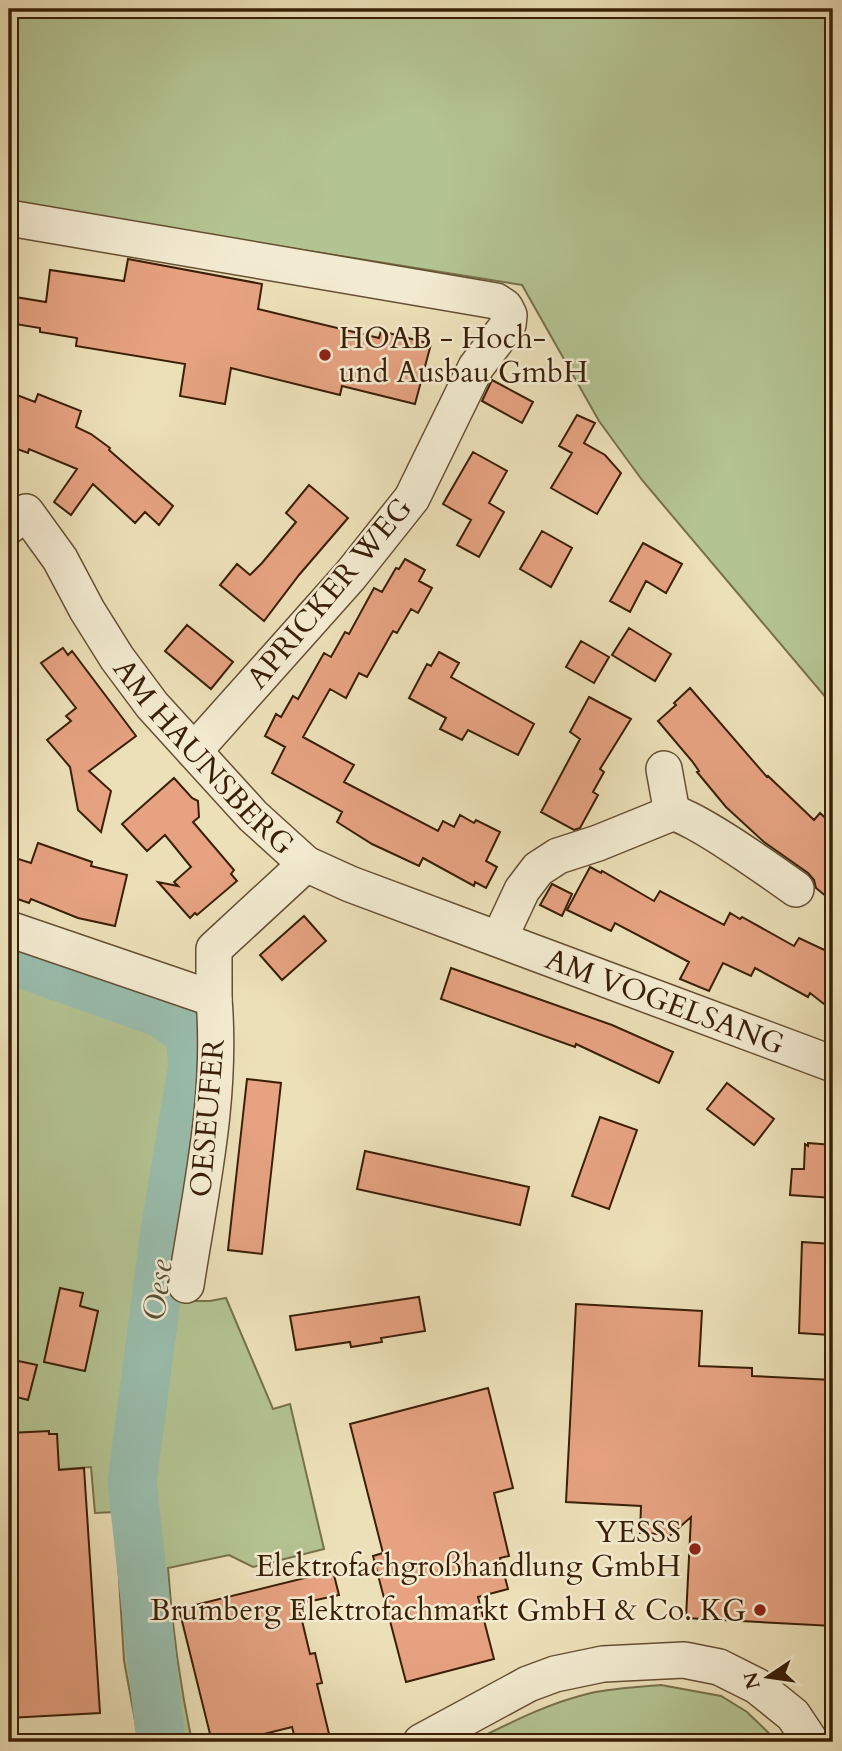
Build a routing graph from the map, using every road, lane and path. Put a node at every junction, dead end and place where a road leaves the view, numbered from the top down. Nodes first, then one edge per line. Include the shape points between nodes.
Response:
1 (9, 218) edge
2 (14, 513) edge
3 (194, 751) junction
4 (664, 769) dead end
5 (672, 813) junction
6 (306, 864) junction
7 (796, 889) dead end
8 (9, 929) edge
9 (499, 939) junction
10 (214, 999) junction
11 (833, 1063) edge
12 (186, 1285) dead end
13 (421, 1742) edge
14 (811, 1742) edge

1 - 3 street, APRICKER WEG via 496,301 509,315 508,325 476,367 412,498 350,576
2 - 3 street, AM HAUNSBERG via 60,559 117,658
3 - 6 street, AM HAUNSBERG via 253,816
4 - 5 street
5 - 7 street via 698,824
5 - 9 street via 558,856 538,869 522,890
6 - 9 street, AM VOGELSANG
6 - 10 street, AM HAUNSBERG via 214,949
8 - 10 street, OESEUFER
9 - 11 street, AM VOGELSANG
10 - 12 street, OESEUFER via 217,1072
13 - 14 street via 555,1674 603,1664 684,1660 719,1667 757,1686 793,1715

